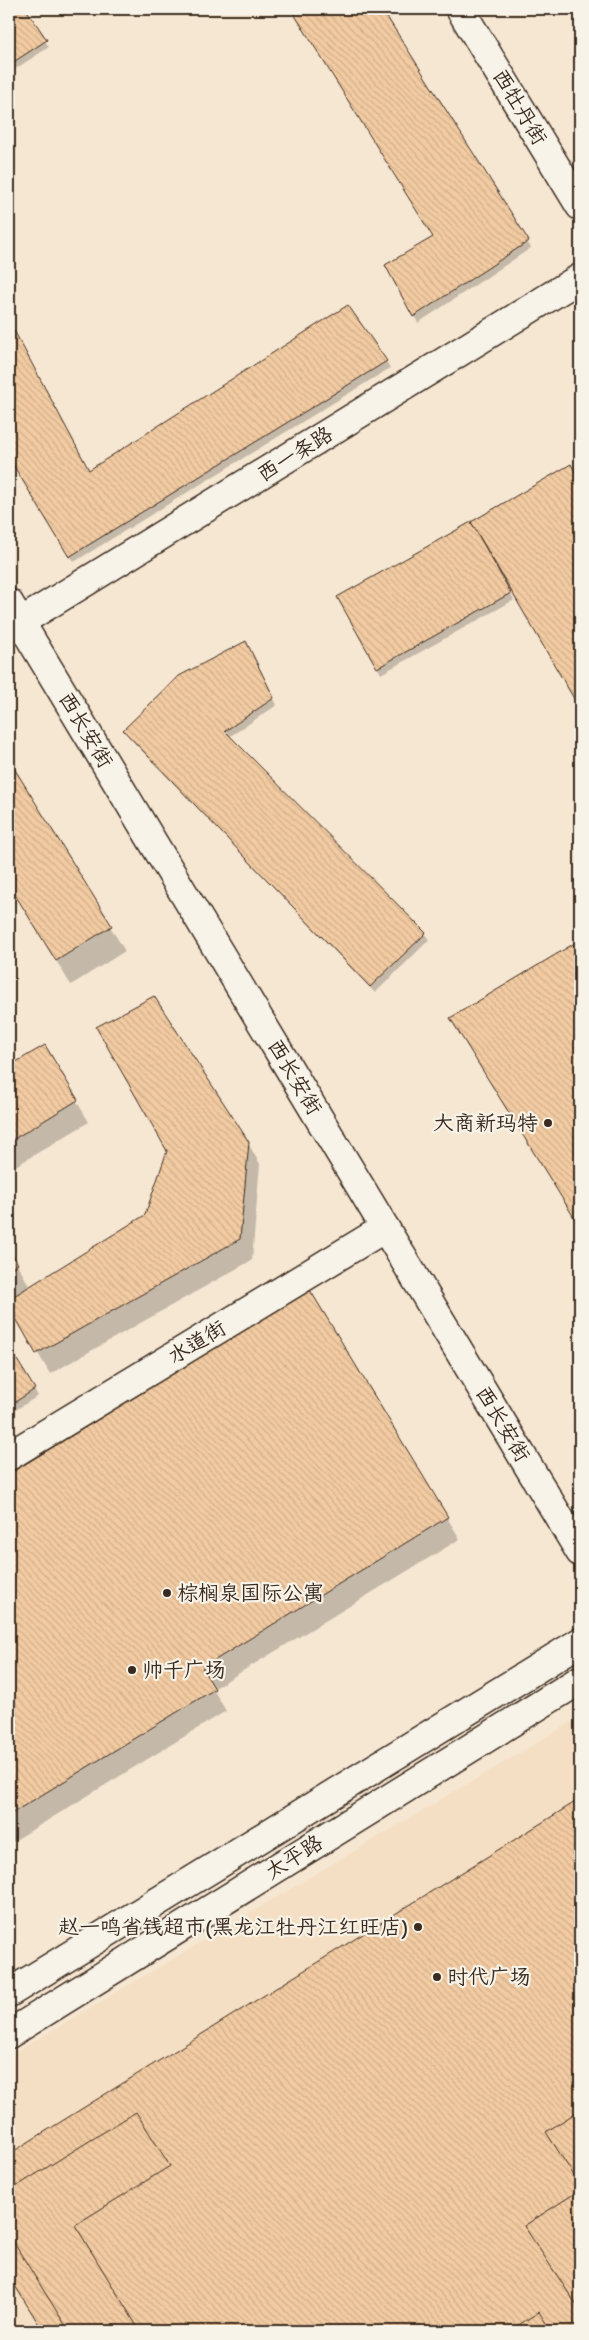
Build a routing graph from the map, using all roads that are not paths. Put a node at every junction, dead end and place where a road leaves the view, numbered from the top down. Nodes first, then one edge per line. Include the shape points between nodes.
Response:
1 (460, 9) edge
2 (580, 206) edge
3 (580, 278) edge
4 (13, 618) edge
5 (385, 1228) junction
6 (9, 1456) edge
7 (580, 1552) edge
8 (580, 1642) edge
9 (580, 1680) edge
10 (9, 1993) edge
11 (9, 2034) edge

1 - 2 street, 西牡丹街
3 - 4 street, 西一条路
4 - 5 street, 西长安街
5 - 6 street, 水道街
5 - 7 street, 西长安街
8 - 10 street, 太平路
9 - 11 street, 太平路

